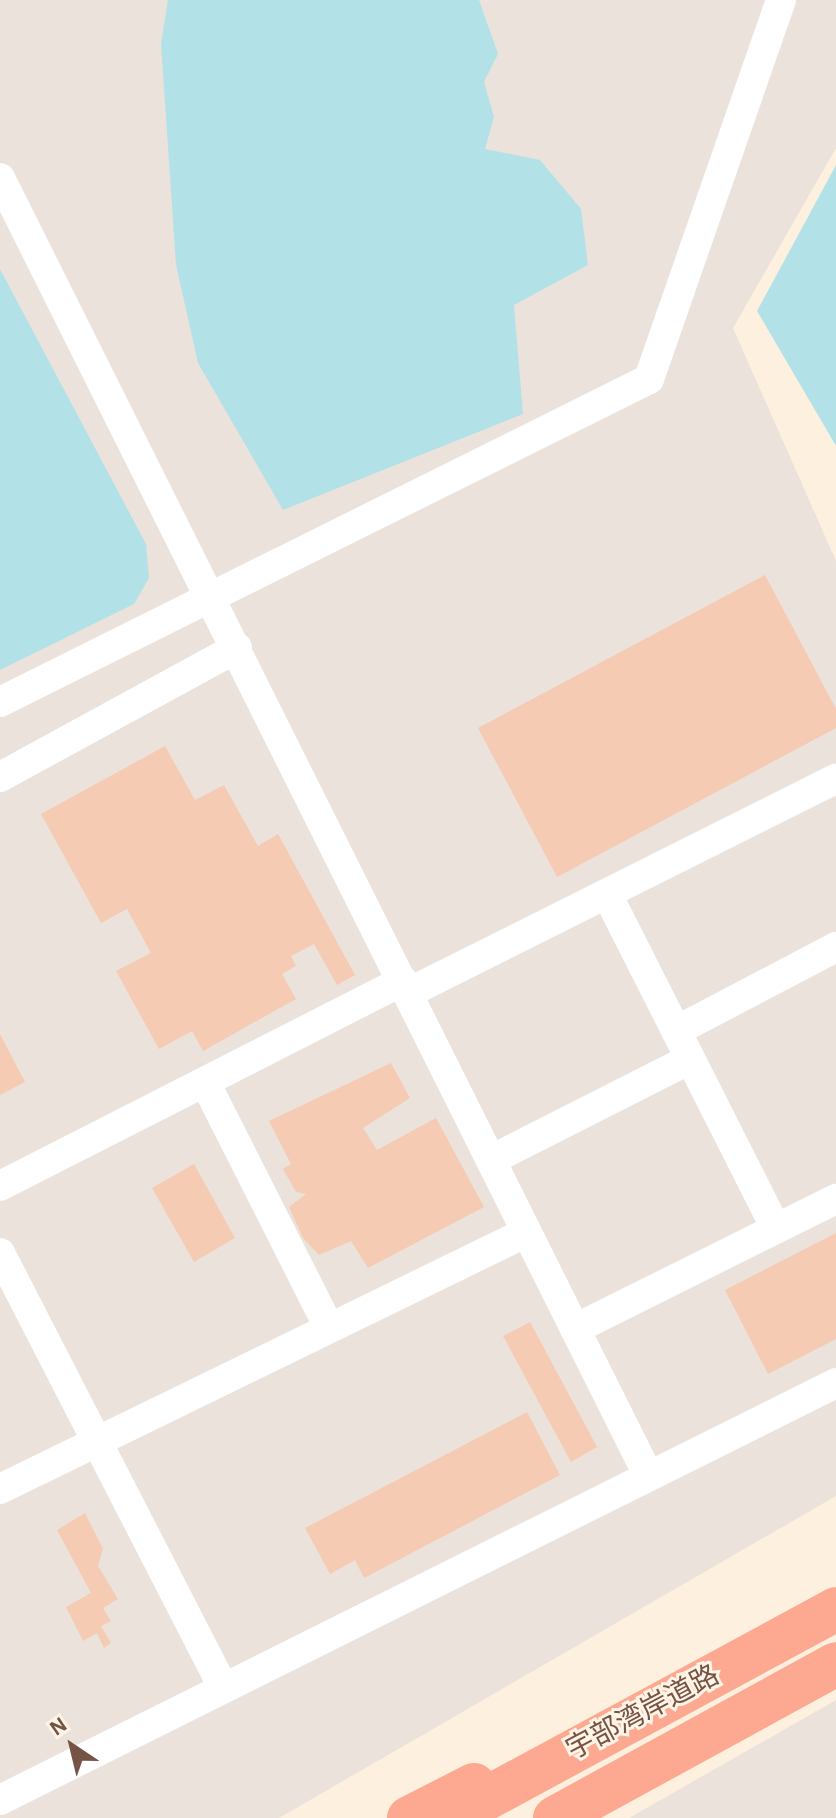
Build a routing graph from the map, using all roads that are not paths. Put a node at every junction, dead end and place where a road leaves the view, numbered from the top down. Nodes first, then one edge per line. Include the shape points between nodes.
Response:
1 (781, 0) edge
2 (0, 178) edge
3 (211, 596) junction
4 (237, 648) junction
5 (0, 702) edge
6 (0, 777) edge
7 (836, 779) edge
8 (607, 894) junction
9 (836, 947) edge
10 (405, 987) junction
11 (676, 1031) junction
12 (690, 1059) junction
13 (205, 1082) junction
14 (491, 1160) junction
15 (0, 1186) edge
16 (836, 1199) edge
17 (776, 1229) junction
18 (527, 1232) junction
19 (0, 1253) edge
20 (329, 1328) junction
21 (575, 1329) junction
22 (836, 1383) edge
23 (96, 1440) junction
24 (647, 1473) junction
25 (0, 1489) edge
26 (836, 1609) edge
27 (795, 1631) junction
28 (827, 1670) edge
29 (223, 1687) junction
30 (2, 1794) edge
31 (409, 1818) edge
32 (450, 1818) edge
33 (555, 1818) edge
34 (577, 1818) edge

1 - 3 lane via 649,379
2 - 3 lane
3 - 4 lane
3 - 5 lane
4 - 6 lane
4 - 10 lane
7 - 8 lane
8 - 10 lane
8 - 11 lane
9 - 11 lane
10 - 13 lane
10 - 14 lane
11 - 12 lane
12 - 14 lane
12 - 17 lane
13 - 15 lane
13 - 20 lane
14 - 18 lane
16 - 17 lane
17 - 21 lane
18 - 20 lane
18 - 21 lane
19 - 23 lane
20 - 23 lane
21 - 24 lane
22 - 24 lane
23 - 25 lane
23 - 29 lane
24 - 29 lane
26 - 27 highway, 宇部湾岸道路
27 - 31 highway
27 - 32 highway, 宇部湾岸道路
28 - 33 highway, 宇部湾岸道路
28 - 34 highway
29 - 30 lane

